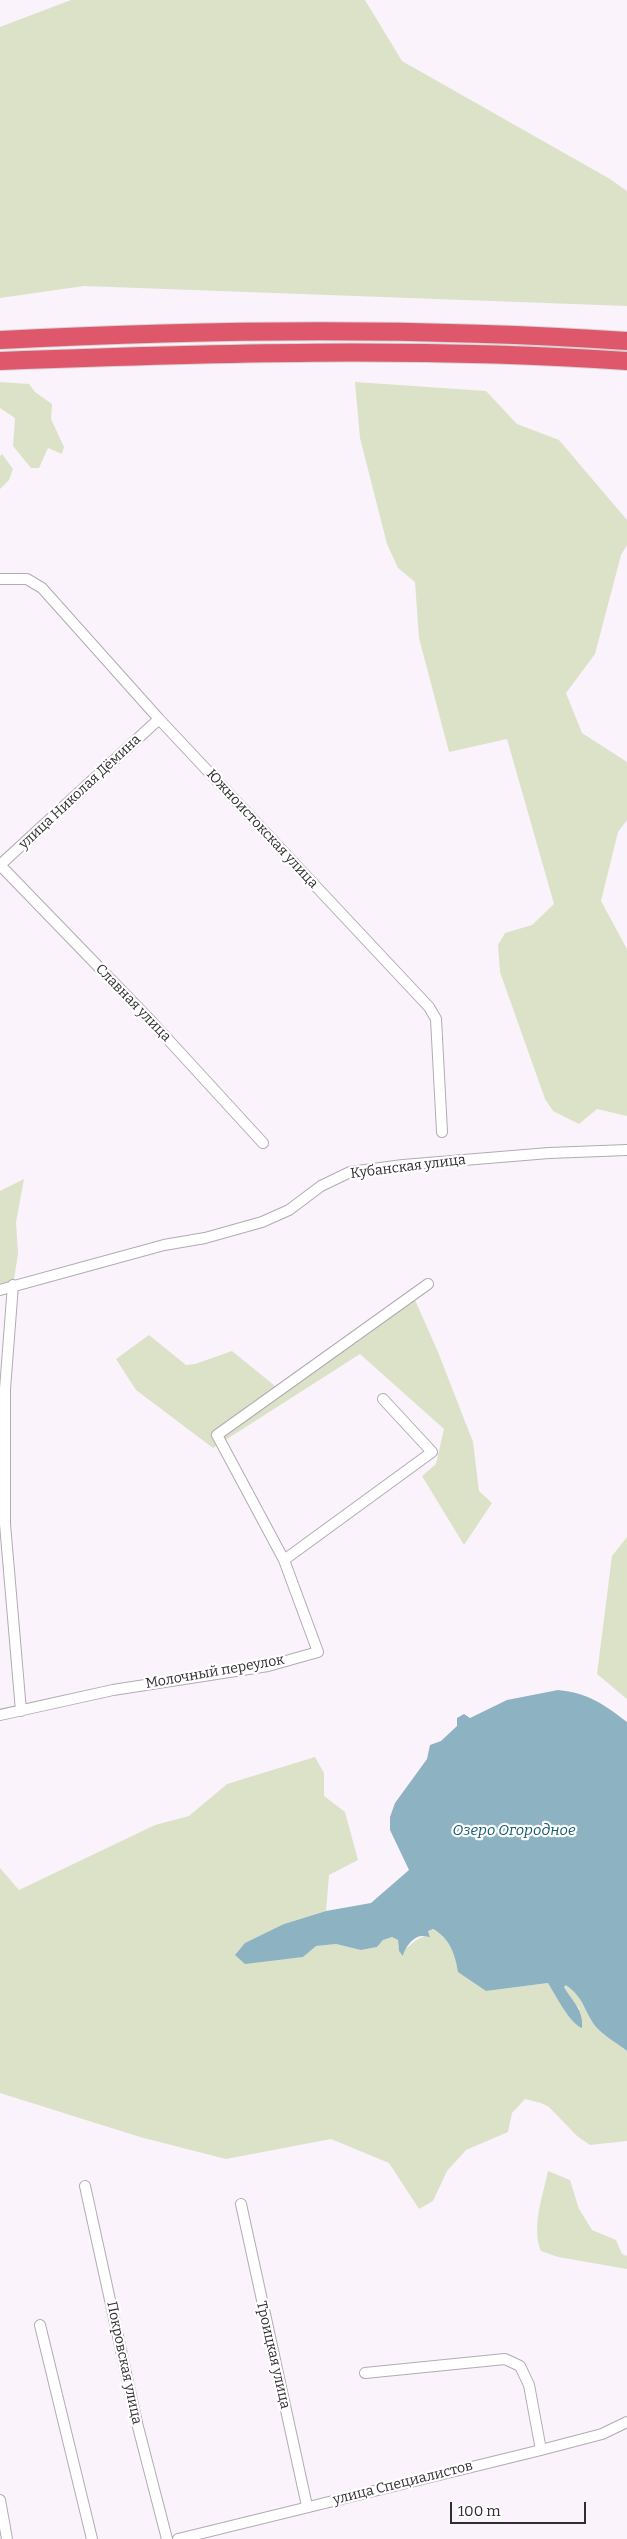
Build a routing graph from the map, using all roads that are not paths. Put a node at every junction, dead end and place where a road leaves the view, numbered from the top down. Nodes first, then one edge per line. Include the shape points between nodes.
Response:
1 (0, 340) edge
2 (627, 341) edge
3 (0, 361) edge
4 (627, 361) edge
5 (0, 579) edge
6 (159, 719) junction
7 (0, 865) edge
8 (442, 1132) dead end
9 (263, 1143) dead end
10 (627, 1150) edge
11 (428, 1284) dead end
12 (13, 1285) junction
13 (0, 1290) edge
14 (383, 1399) dead end
15 (284, 1560) junction
16 (21, 1711) junction
17 (0, 1715) edge
18 (85, 2186) dead end
19 (241, 2204) dead end
20 (40, 2325) dead end
21 (364, 2373) dead end
22 (627, 2422) edge
23 (542, 2450) junction
24 (0, 2500) edge
25 (307, 2506) junction
26 (7, 2539) edge
27 (92, 2539) edge
28 (167, 2539) edge
29 (178, 2539) edge

1 - 2 highway via 162,333 397,332
3 - 4 highway via 387,351
5 - 6 street, Южноистокская улица via 26,579 37,583
6 - 7 street, улица Николая Дёмина
6 - 8 street, Южноистокская улица via 429,1007 436,1019
7 - 9 street, Славная улица via 152,1022
10 - 12 street, Кубанская улица via 540,1154 350,1172 321,1186 289,1210 262,1222
11 - 15 street via 217,1436
12 - 13 street, Кубанская улица
12 - 16 street via 6,1389 5,1524
14 - 15 street via 432,1452
15 - 16 street, Молочный переулок via 318,1652 268,1666 113,1690
16 - 17 street, Молочный переулок
18 - 28 street, Покровская улица via 137,2423
19 - 25 street, Троицкая улица
20 - 27 street
21 - 23 street via 505,2358 520,2366 529,2385
22 - 23 street, улица Специалистов via 602,2434
23 - 25 street, улица Специалистов
24 - 26 street
25 - 29 street, улица Специалистов

